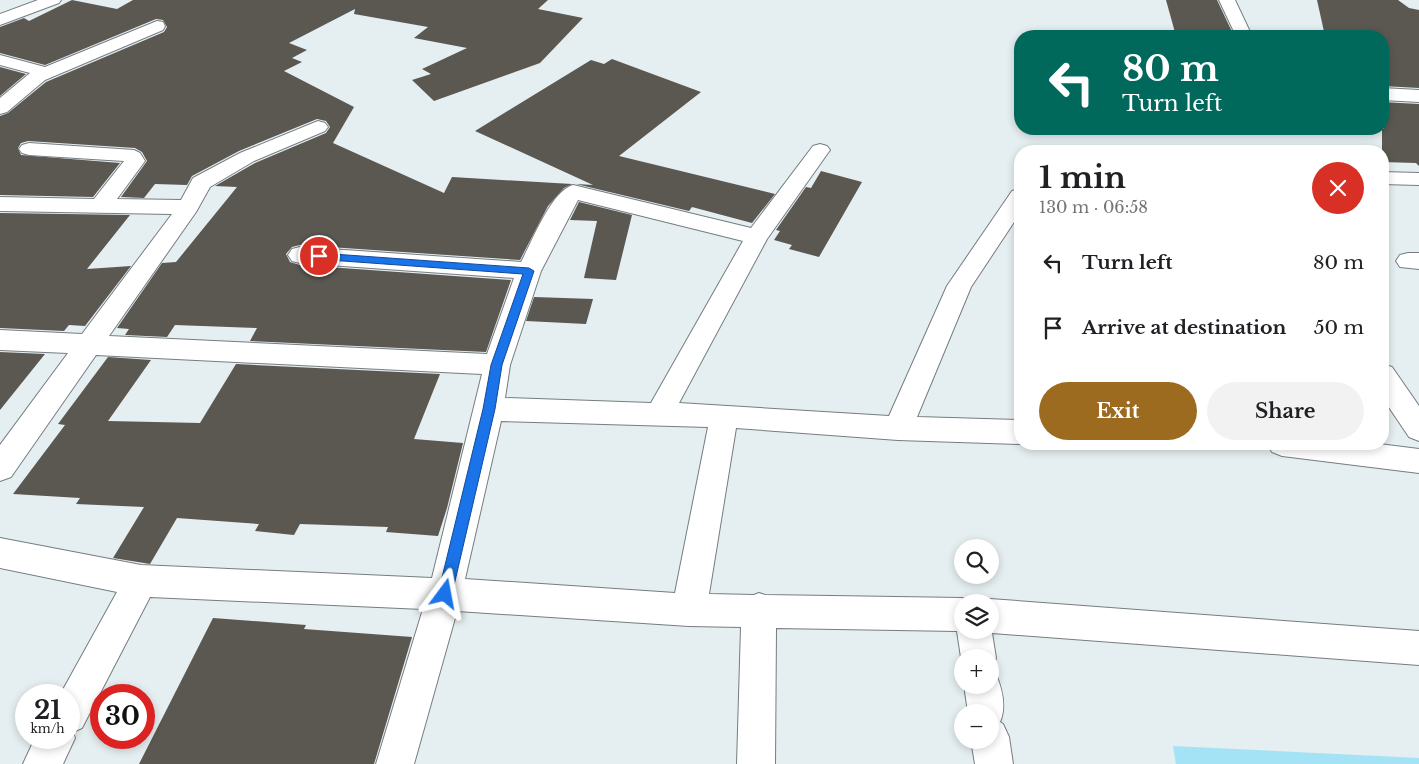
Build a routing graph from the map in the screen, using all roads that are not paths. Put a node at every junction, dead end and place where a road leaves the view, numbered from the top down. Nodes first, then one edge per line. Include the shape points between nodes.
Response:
1 (53, 0) edge
2 (1227, 0) edge
3 (0, 20) edge
4 (157, 26) dead end
5 (1241, 30) edge
6 (0, 60) edge
7 (38, 76) junction
8 (1389, 94) edge
9 (1419, 96) edge
10 (0, 108) edge
11 (318, 127) dead end
12 (29, 149) dead end
13 (820, 150) dead end
14 (1389, 178) edge
15 (1419, 179) edge
16 (0, 204) edge
17 (1014, 205) edge
18 (100, 206) junction
19 (188, 207) junction
20 (757, 237) junction
21 (300, 255) dead end
22 (529, 271) junction
23 (0, 340) edge
24 (88, 345) junction
25 (497, 365) junction
26 (1389, 384) edge
27 (489, 409) junction
28 (659, 414) junction
29 (724, 416) junction
30 (898, 428) junction
31 (1419, 429) edge
32 (1014, 432) edge
33 (1330, 450) edge
34 (1419, 461) edge
35 (0, 468) edge
36 (0, 553) edge
37 (141, 580) junction
38 (445, 594) junction
39 (759, 609) junction
40 (689, 610) junction
41 (954, 615) edge
42 (999, 617) edge
43 (1419, 648) edge
44 (80, 694) edge
45 (50, 749) edge
46 (992, 749) edge
47 (42, 764) edge
48 (395, 764) edge
49 (756, 764) edge
50 (994, 764) edge

1 - 3 street
2 - 5 street
4 - 7 street
6 - 7 street via 35,68 39,71
7 - 10 street
8 - 9 street
11 - 19 street via 246,158 201,184
12 - 18 street via 127,154 133,157 135,161
13 - 20 street
14 - 15 street
16 - 18 street
17 - 30 street via 959,286
18 - 19 street
19 - 24 street
20 - 22 street via 573,192 564,202
20 - 28 street
21 - 22 street
22 - 25 street
23 - 24 street
24 - 25 street
24 - 35 street
25 - 27 street
26 - 31 street
27 - 28 street
27 - 38 street
28 - 29 street
29 - 30 street
29 - 40 street
30 - 32 street
33 - 34 street
36 - 37 street
37 - 38 street
37 - 44 street
38 - 40 street
38 - 48 street
39 - 40 street
39 - 41 street
39 - 49 street
42 - 43 street
45 - 47 street
46 - 50 street

